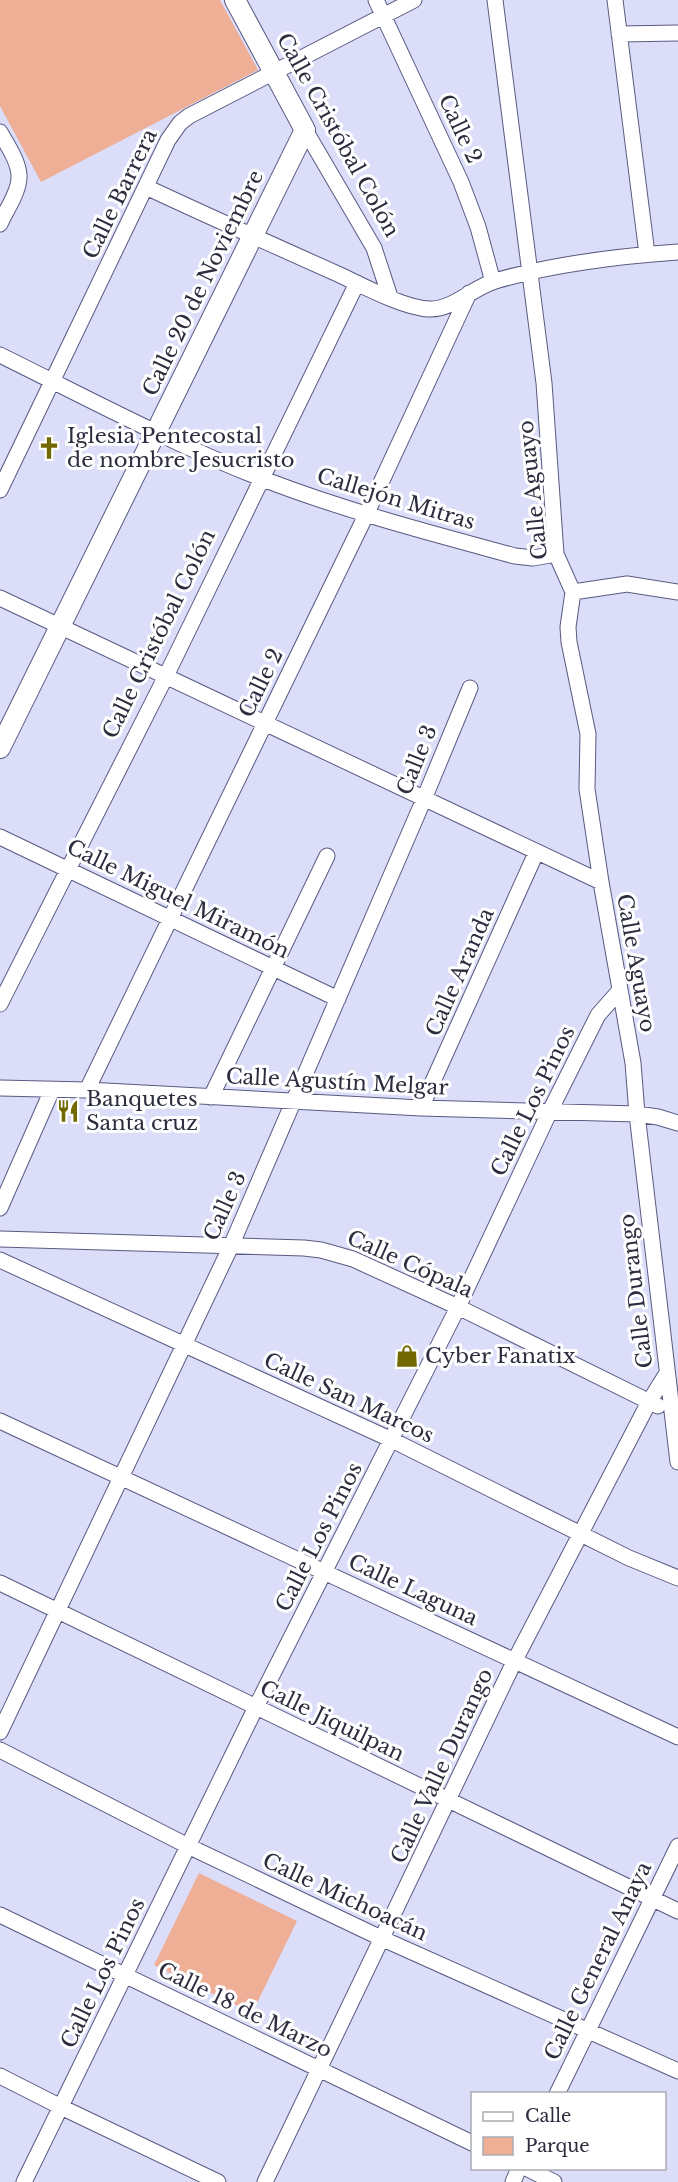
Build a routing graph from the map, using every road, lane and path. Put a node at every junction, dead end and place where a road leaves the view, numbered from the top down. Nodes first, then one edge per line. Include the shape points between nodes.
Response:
1 (235, 0) edge
2 (375, 0) edge
3 (414, 0) edge
4 (495, 0) edge
5 (615, 0) edge
6 (384, 16) junction
7 (678, 33) edge
8 (620, 34) junction
9 (274, 73) junction
10 (305, 130) junction
11 (0, 132) edge
12 (146, 187) junction
13 (0, 224) edge
14 (253, 236) junction
15 (678, 252) edge
16 (647, 254) junction
17 (530, 272) junction
18 (493, 282) junction
19 (357, 283) junction
20 (470, 293) junction
21 (390, 297) junction
22 (0, 355) edge
23 (52, 381) junction
24 (156, 431) junction
25 (262, 478) junction
26 (0, 490) edge
27 (366, 515) junction
28 (556, 554) junction
29 (678, 591) edge
30 (573, 592) junction
31 (0, 598) edge
32 (61, 627) junction
33 (166, 676) junction
34 (470, 688) dead end
35 (266, 724) junction
36 (0, 748) edge
37 (424, 799) junction
38 (0, 837) edge
39 (536, 853) junction
40 (327, 856) dead end
41 (68, 870) junction
42 (601, 882) junction
43 (170, 918) junction
44 (272, 968) junction
45 (621, 990) junction
46 (338, 999) junction
47 (0, 1004) edge
48 (0, 1088) edge
49 (52, 1090) junction
50 (87, 1090) junction
51 (211, 1097) junction
52 (293, 1102) junction
53 (421, 1108) junction
54 (550, 1111) junction
55 (637, 1114) junction
56 (678, 1123) edge
57 (0, 1208) edge
58 (0, 1239) edge
59 (231, 1246) junction
60 (0, 1260) edge
61 (458, 1307) junction
62 (185, 1344) junction
63 (667, 1373) junction
64 (650, 1402) junction
65 (672, 1413) junction
66 (0, 1421) edge
67 (392, 1440) junction
68 (678, 1462) edge
69 (122, 1478) junction
70 (582, 1534) junction
71 (325, 1573) junction
72 (678, 1578) edge
73 (0, 1583) edge
74 (58, 1612) junction
75 (515, 1660) junction
76 (256, 1707) junction
77 (0, 1732) edge
78 (678, 1737) edge
79 (0, 1750) edge
80 (448, 1801) junction
81 (188, 1846) junction
82 (678, 1846) edge
83 (651, 1898) junction
84 (678, 1911) edge
85 (0, 1915) edge
86 (383, 1939) junction
87 (124, 1975) junction
88 (588, 2031) junction
89 (318, 2069) junction
90 (678, 2071) edge
91 (0, 2076) edge
92 (558, 2092) edge
93 (61, 2107) junction
94 (471, 2143) edge
95 (528, 2170) edge
96 (24, 2182) edge
97 (218, 2182) edge
98 (265, 2182) edge
99 (554, 2182) edge

1 - 9 street, Calle Cristóbal Colón
2 - 6 street, Calle 2
3 - 6 street, Calle Barrera
4 - 17 street, Calle Aguayo
5 - 8 street
6 - 9 street, Calle Barrera
6 - 18 street, Calle 2 via 465,190
7 - 8 street
8 - 16 street
9 - 10 street, Calle Cristóbal Colón
9 - 12 street, Calle Barrera via 180,123
10 - 14 street, Calle 20 de Noviembre
10 - 21 street, Calle Cristóbal Colón via 374,248
11 - 13 street via 19,176
12 - 14 street
12 - 23 street, Calle Barrera
14 - 19 street
14 - 24 street, Calle 20 de Noviembre
15 - 16 street
16 - 17 street
17 - 18 street
17 - 28 street, Calle Aguayo via 544,383
18 - 20 street
19 - 21 street
19 - 25 street, Calle Cristóbal Colón
20 - 21 street via 442,308 428,309
20 - 27 street, Calle 2
22 - 23 street, Callejón Mitras
23 - 24 street, Callejón Mitras
23 - 26 street, Calle Barrera
24 - 25 street, Callejón Mitras
24 - 32 street, Calle 20 de Noviembre
25 - 27 street, Callejón Mitras
25 - 33 street, Calle Cristóbal Colón
27 - 28 street, Callejón Mitras via 524,558
27 - 35 street, Calle 2
28 - 30 street, Calle Aguayo
29 - 30 street via 627,584
30 - 42 street, Calle Aguayo via 568,642 588,734 586,780
31 - 32 street
32 - 33 street
32 - 36 street, Calle 20 de Noviembre
33 - 35 street
33 - 41 street, Calle Cristóbal Colón
34 - 37 street, Calle 3
35 - 37 street
35 - 43 street, Calle 2
37 - 39 street
37 - 46 street, Calle 3
38 - 41 street, Calle Miguel Miramón
39 - 42 street
39 - 53 street, Calle Aranda
40 - 44 street
41 - 43 street, Calle Miguel Miramón
41 - 47 street, Calle Cristóbal Colón
42 - 45 street, Calle Aguayo
43 - 44 street, Calle Miguel Miramón
43 - 50 street, Calle 2
44 - 46 street, Calle Miguel Miramón
44 - 51 street
45 - 54 street, Calle Los Pinos via 596,1020
45 - 55 street, Calle Aguayo
46 - 52 street, Calle 3
48 - 49 street, Calle Agustín Melgar
49 - 50 street, Calle Agustín Melgar
49 - 57 street
50 - 51 street, Calle Agustín Melgar
51 - 52 street, Calle Agustín Melgar
52 - 53 street, Calle Agustín Melgar
52 - 59 street, Calle 3
53 - 54 street, Calle Agustín Melgar
54 - 55 street, Calle Agustín Melgar
54 - 61 street, Calle Los Pinos
55 - 56 street, Calle Agustín Melgar
55 - 63 street, Calle Durango
58 - 59 street, Calle Cópala
59 - 61 street, Calle Cópala via 335,1253
59 - 62 street, Calle 3
60 - 62 street, Calle San Marcos
61 - 64 street, Calle Cópala
61 - 67 street, Calle Los Pinos
62 - 67 street, Calle San Marcos
62 - 69 street, Calle 3
63 - 64 street, Calle Valle Durango
63 - 65 street, Calle Durango
64 - 65 street, Calle Cópala
64 - 70 street, Calle Valle Durango
65 - 68 street, Calle Durango
66 - 69 street, Calle Laguna
67 - 70 street, Calle San Marcos
67 - 71 street, Calle Los Pinos
69 - 71 street, Calle Laguna
69 - 74 street, Calle 3
70 - 72 street, Calle San Marcos
70 - 75 street, Calle Valle Durango
71 - 75 street, Calle Laguna
71 - 76 street, Calle Los Pinos
73 - 74 street, Calle Jiquilpan
74 - 76 street, Calle Jiquilpan
74 - 77 street, Calle 3
75 - 78 street, Calle Laguna
75 - 80 street, Calle Valle Durango
76 - 80 street, Calle Jiquilpan
76 - 81 street, Calle Los Pinos
79 - 81 street, Calle Michoacán
80 - 83 street, Calle Jiquilpan
80 - 86 street, Calle Valle Durango
81 - 86 street, Calle Michoacán
81 - 87 street, Calle Los Pinos
82 - 83 street, Calle General Anaya
83 - 84 street, Calle Jiquilpan
83 - 88 street, Calle General Anaya
85 - 87 street, Calle 18 de Marzo
86 - 88 street, Calle Michoacán
86 - 89 street, Calle Valle Durango
87 - 89 street, Calle 18 de Marzo
87 - 93 street, Calle Los Pinos
88 - 90 street, Calle Michoacán
88 - 92 street, Calle General Anaya
89 - 94 street, Calle 18 de Marzo
89 - 98 street, Calle Valle Durango
91 - 93 street
93 - 96 street, Calle Los Pinos
93 - 97 street
95 - 99 street

